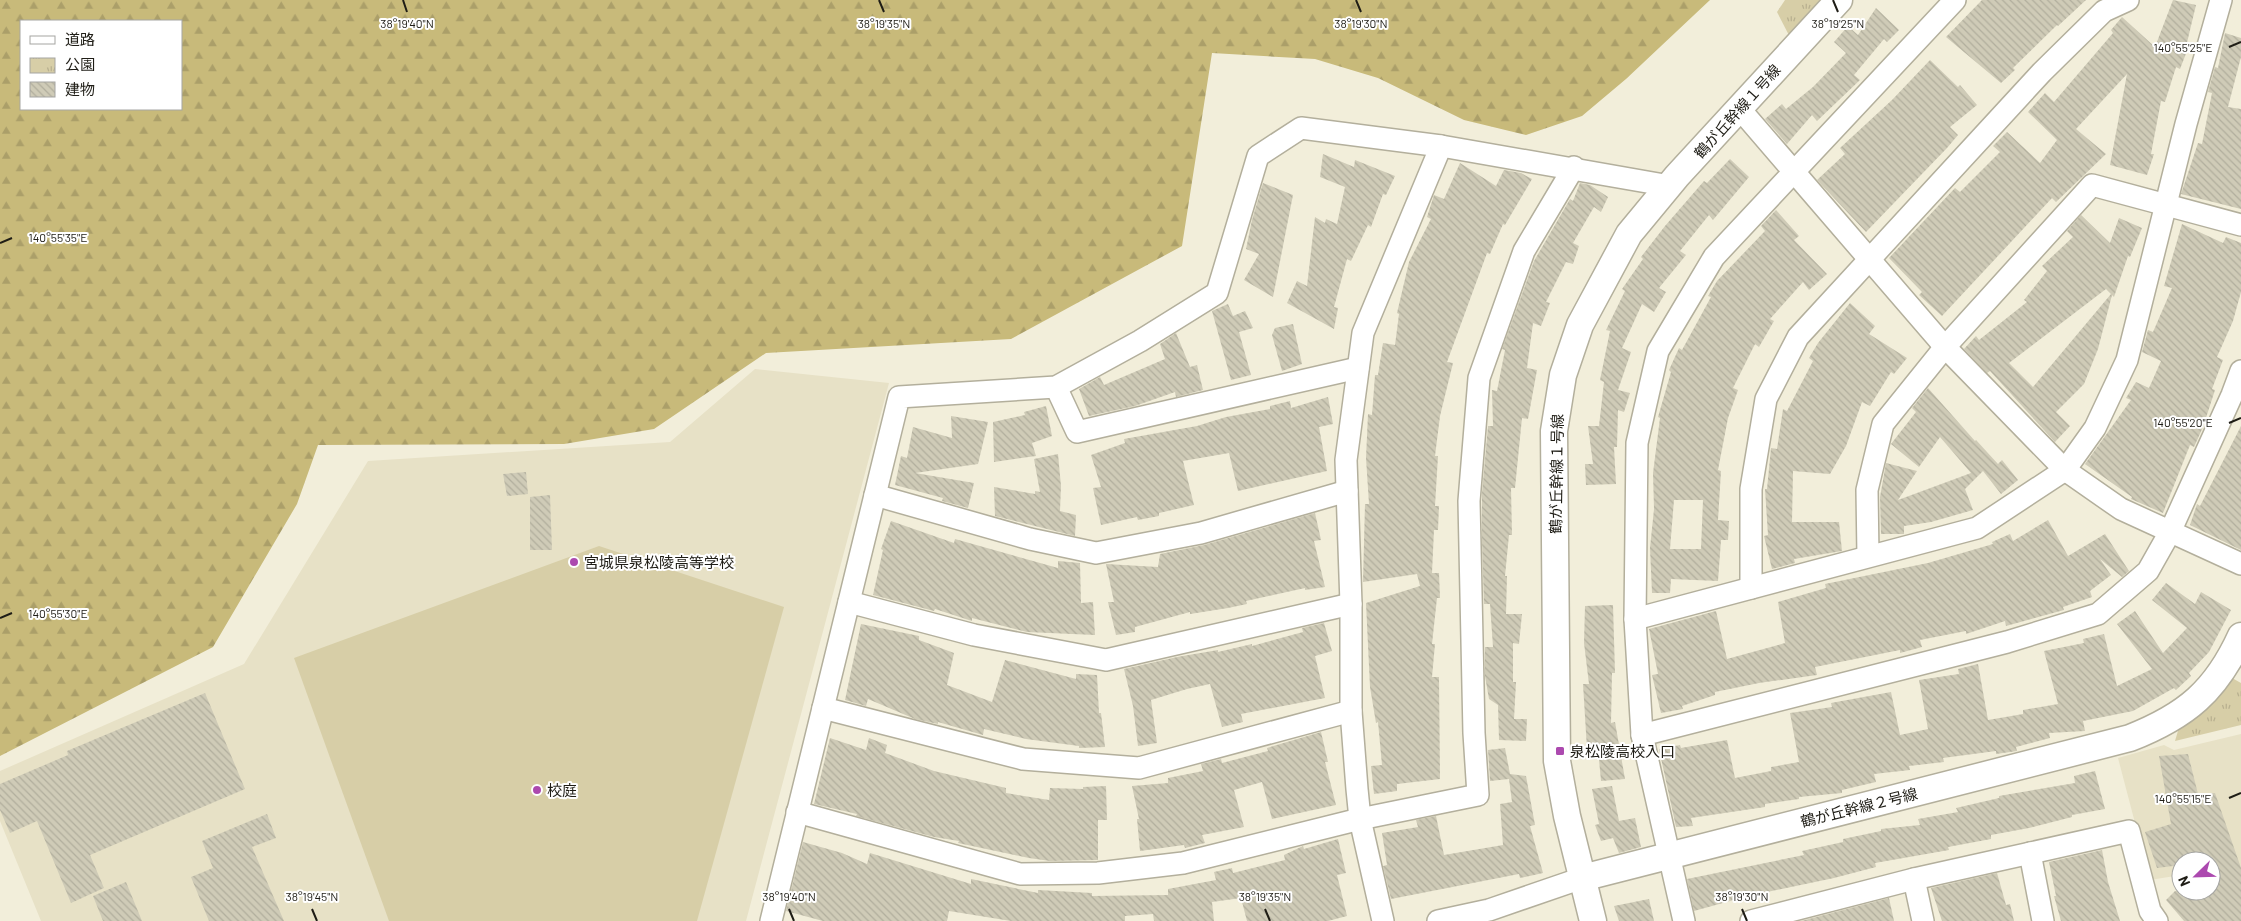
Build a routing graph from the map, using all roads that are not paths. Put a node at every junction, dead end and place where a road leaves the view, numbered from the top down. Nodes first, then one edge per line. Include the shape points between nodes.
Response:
1 (1839, 0) edge
2 (1955, 0) edge
3 (2128, 0) edge
4 (2221, 0) edge
5 (1739, 108) junction
6 (1442, 146) junction
7 (1574, 167) junction
8 (1796, 172) junction
9 (1670, 186) junction
10 (2164, 205) junction
11 (2241, 225) edge
12 (1870, 259) junction
13 (1944, 347) junction
14 (1358, 368) junction
15 (2241, 370) edge
16 (1056, 387) junction
17 (2065, 470) junction
18 (1347, 491) junction
19 (875, 495) junction
20 (2170, 532) junction
21 (1868, 556) junction
22 (2241, 564) edge
23 (1751, 588) junction
24 (849, 602) junction
25 (1351, 604) junction
26 (1635, 619) junction
27 (2241, 636) edge
28 (823, 708) junction
29 (1351, 711) junction
30 (1642, 735) junction
31 (798, 812) junction
32 (1360, 819) junction
33 (2030, 853) junction
34 (1668, 856) junction
35 (1582, 878) junction
36 (1914, 879) junction
37 (1801, 915) edge
38 (771, 921) edge
39 (1383, 921) edge
40 (1438, 921) edge
41 (1593, 921) edge
42 (1684, 921) edge
43 (1751, 921) edge
44 (1923, 921) edge
45 (2043, 921) edge
46 (2157, 921) edge

1 - 5 street, 鶴が丘幹線１号線
2 - 8 street
3 - 12 street via 2104,11 2042,72
4 - 10 street
5 - 8 street
5 - 9 street, 鶴が丘幹線１号線
6 - 7 street
6 - 14 street via 1363,333
6 - 16 street via 1301,128 1258,156 1217,293 1140,341
7 - 9 street
7 - 32 street via 1524,251 1479,378 1469,501 1478,795
8 - 12 street
8 - 26 street via 1714,257 1658,351 1636,443
9 - 35 street, 鶴が丘幹線１号線 via 1629,234 1580,325 1563,375 1554,431 1557,761
10 - 11 street
10 - 13 street via 2092,185
10 - 17 street via 2127,360 2095,428
12 - 13 street
12 - 23 street via 1798,337 1766,399 1751,489
13 - 17 street
13 - 21 street via 1883,424 1867,490
14 - 16 street via 1077,432
14 - 18 street via 1346,460
15 - 20 street
16 - 19 street via 899,397
17 - 20 street via 2121,510
17 - 21 street via 1977,528
18 - 19 street via 1201,533 1096,553 1030,539
18 - 25 street
19 - 24 street
20 - 22 street
20 - 30 street via 2148,571 2098,614 2008,642
21 - 23 street
23 - 26 street
24 - 25 street via 974,635 1106,660
24 - 28 street
25 - 29 street
26 - 30 street
27 - 34 street, 鶴が丘幹線２号線 via 2229,662 2208,692 2161,726 2130,738
28 - 29 street via 1023,759 1139,768
28 - 31 street
29 - 32 street
30 - 34 street
31 - 32 street via 1020,874 1098,873 1183,863
31 - 38 street
32 - 39 street
33 - 36 street
33 - 45 street
33 - 46 street via 2129,831 2150,912
34 - 35 street, 鶴が丘幹線２号線
34 - 42 street
35 - 40 street, 鶴が丘幹線２号線 via 1489,910
35 - 41 street, 鶴が丘幹線１号線
36 - 37 street
36 - 44 street
37 - 43 street

